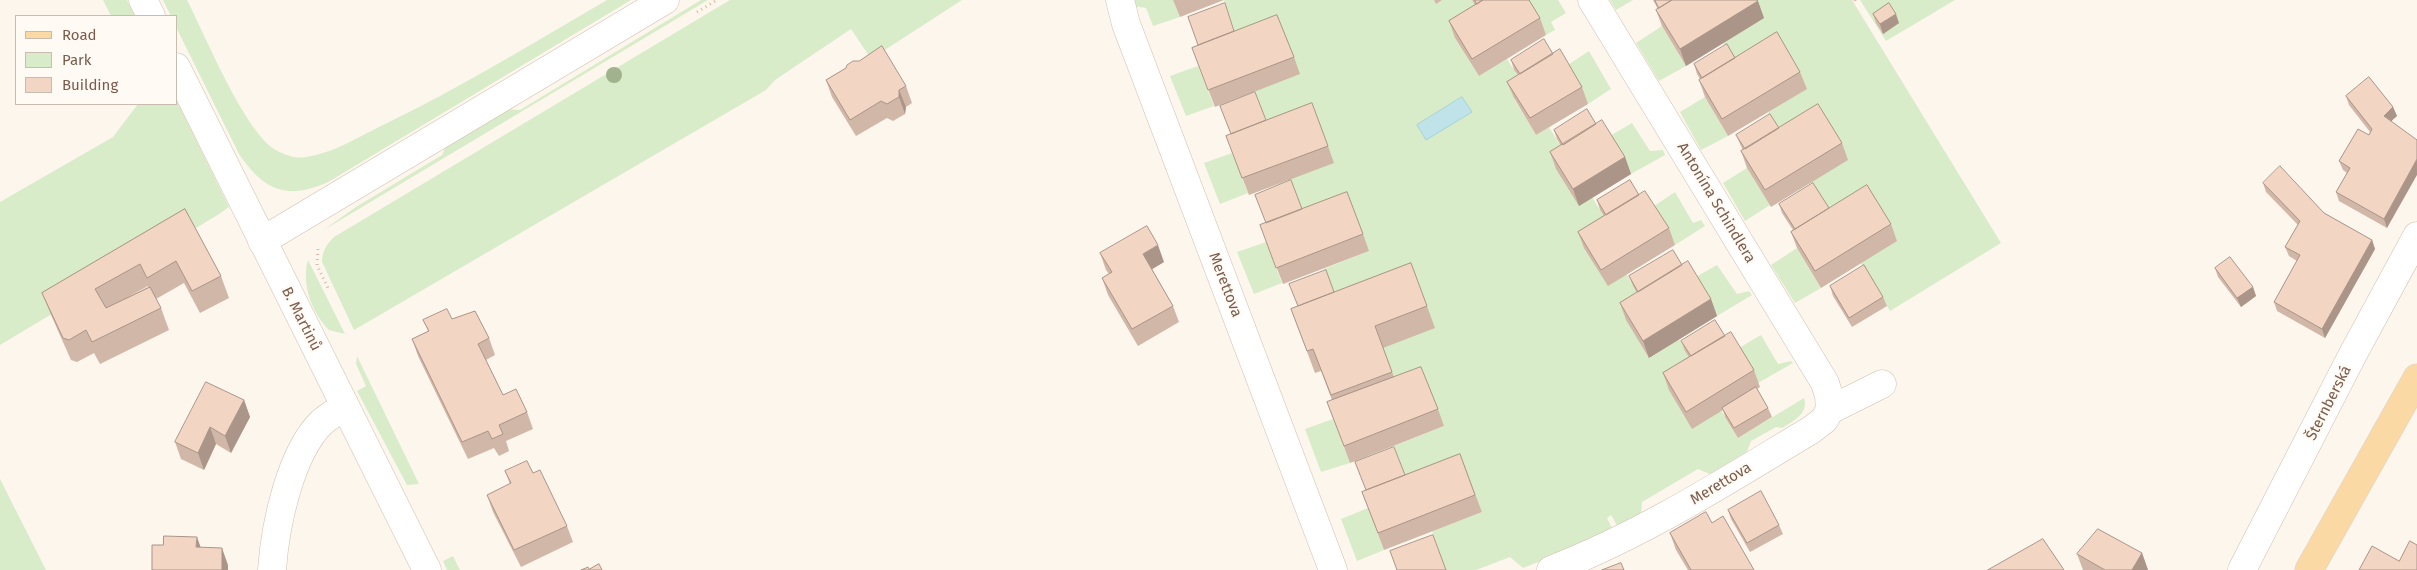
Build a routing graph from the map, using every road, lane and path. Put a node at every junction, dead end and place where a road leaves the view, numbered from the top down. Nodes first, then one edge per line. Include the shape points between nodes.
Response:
1 (143, 0) edge
2 (666, 0) edge
3 (1120, 0) edge
4 (1592, 0) edge
5 (150, 15) edge
6 (178, 71) edge
7 (2417, 236) edge
8 (262, 241) junction
9 (2417, 378) edge
10 (1882, 384) dead end
11 (345, 406) junction
12 (1830, 410) junction
13 (272, 570) edge
14 (427, 570) edge
15 (1334, 570) edge
16 (1551, 570) edge
17 (2242, 570) edge
18 (2309, 570) edge

1 - 5 street
2 - 8 street
3 - 15 street, Merettova via 1126,24
4 - 12 street, Antonína Schindlera via 1824,383
6 - 8 street, B. Martinů
7 - 17 street, Šternberská
8 - 11 street, B. Martinů
9 - 18 main road
10 - 12 street, Merettova
11 - 13 street via 311,434 299,457 280,518
11 - 14 street, B. Martinů
12 - 16 street, Merettova via 1824,420 1811,430 1660,521

